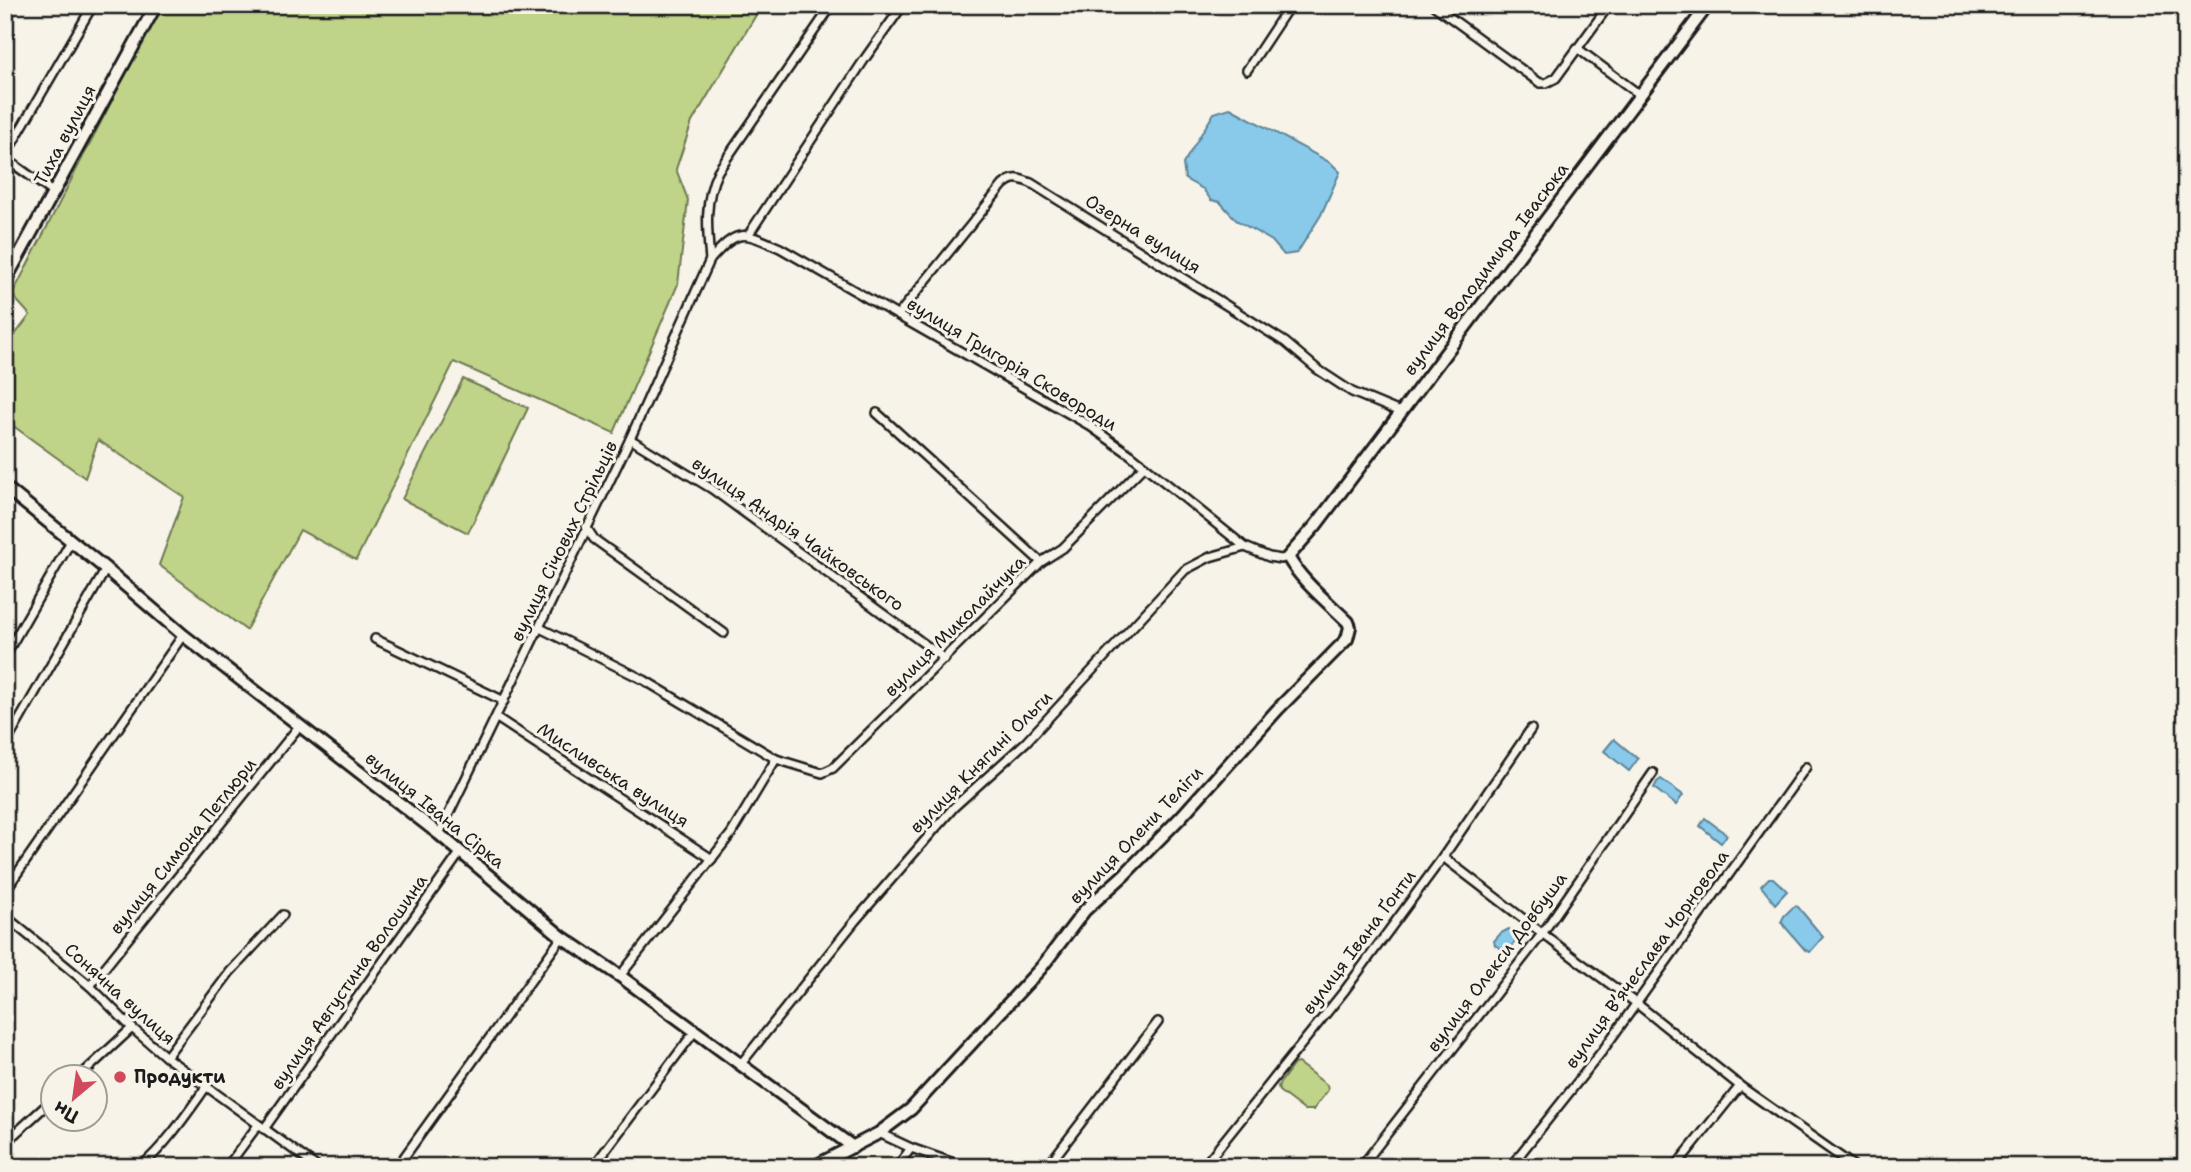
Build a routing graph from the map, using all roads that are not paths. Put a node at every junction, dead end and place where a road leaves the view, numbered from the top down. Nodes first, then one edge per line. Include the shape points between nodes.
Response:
1 (93, 5) edge
2 (156, 5) edge
3 (903, 5) edge
4 (1290, 5) edge
5 (1433, 5) edge
6 (1609, 5) edge
7 (1708, 5) edge
8 (829, 7) edge
9 (1602, 9) edge
10 (1577, 48) junction
11 (1247, 70) dead end
12 (1640, 94) junction
13 (5, 157) edge
14 (54, 193) junction
15 (749, 234) junction
16 (710, 260) junction
17 (5, 281) edge
18 (901, 313) junction
19 (1400, 412) junction
20 (877, 413) dead end
21 (630, 439) junction
22 (1144, 466) junction
23 (6, 491) edge
24 (586, 527) junction
25 (71, 541) junction
26 (1245, 547) junction
27 (1290, 555) junction
28 (1041, 562) junction
29 (106, 569) junction
30 (540, 628) junction
31 (724, 633) dead end
32 (183, 635) junction
33 (375, 639) dead end
34 (5, 656) edge
35 (944, 659) junction
36 (504, 701) junction
37 (497, 718) junction
38 (300, 725) junction
39 (1531, 729) dead end
40 (5, 746) edge
41 (776, 759) junction
42 (1805, 767) dead end
43 (1653, 773) dead end
44 (439, 834) junction
45 (460, 853) junction
46 (1443, 857) junction
47 (712, 859) junction
48 (5, 891) edge
49 (283, 915) dead end
50 (5, 916) edge
51 (1542, 934) junction
52 (562, 937) junction
53 (620, 976) junction
54 (90, 986) junction
55 (1636, 1003) junction
56 (1158, 1022) dead end
57 (132, 1028) junction
58 (695, 1031) junction
59 (166, 1056) junction
60 (92, 1064) edge
61 (740, 1065) junction
62 (1740, 1086) junction
63 (206, 1087) junction
64 (38, 1113) edge
65 (261, 1127) junction
66 (879, 1133) junction
67 (5, 1143) edge
68 (853, 1147) junction
69 (911, 1148) junction
70 (140, 1167) edge
71 (227, 1167) edge
72 (317, 1167) edge
73 (397, 1167) edge
74 (593, 1167) edge
75 (813, 1167) edge
76 (897, 1167) edge
77 (965, 1167) edge
78 (1047, 1167) edge
79 (1203, 1167) edge
80 (1361, 1167) edge
81 (1510, 1167) edge
82 (1675, 1167) edge
83 (1855, 1167) edge

1 - 13 street
2 - 14 street, Тиха вулиця
3 - 15 street
4 - 11 street
5 - 10 street via 1539,83 1556,78
6 - 9 street
7 - 12 street, вулиця Володимира Івасюка
8 - 16 street via 718,171 709,194
9 - 10 street
10 - 12 street
12 - 19 street, вулиця Володимира Івасюка
13 - 14 street
14 - 17 street, Тиха вулиця
15 - 16 street via 728,241
15 - 18 street, вулиця Григорія Сковороди
16 - 21 street, вулиця Січових Стрільців
18 - 19 street, Озерна вулиця via 1003,185 1020,178 1284,342 1352,392
18 - 22 street, вулиця Григорія Сковороди via 1087,424
19 - 27 street, вулиця Володимира Івасюка
20 - 28 street
21 - 24 street, вулиця Січових Стрільців
21 - 35 street, вулиця Андрія Чайковського via 712,489
22 - 26 street, вулиця Григорія Сковороди
22 - 28 street, вулиця Миколайчука via 1063,548
23 - 25 street, вулиця Івана Сірка
24 - 30 street, вулиця Січових Стрільців
24 - 31 street via 594,539
25 - 29 street, вулиця Івана Сірка
25 - 34 street
26 - 27 street, вулиця Григорія Сковороди via 1269,557
26 - 61 street, вулиця Княгині Ольги via 1209,556 1185,570 1026,742 954,807
27 - 66 street, вулиця Олени Теліги via 1305,580 1348,622 1347,639 1124,876 1085,910 1041,968 911,1109
28 - 35 street, вулиця Миколайчука
29 - 32 street, вулиця Івана Сірка
29 - 40 street
30 - 36 street, вулиця Січових Стрільців
30 - 41 street, вулиця Миколайчука via 644,680
32 - 38 street, вулиця Івана Сірка
32 - 48 street
33 - 36 street
35 - 41 street, вулиця Миколайчука via 833,768 822,773
36 - 37 street, вулиця Січових Стрільців
37 - 44 street, вулиця Січових Стрільців
37 - 47 street, Мисливська вулиця
38 - 44 street, вулиця Івана Сірка
38 - 54 street, вулиця Симона Петлюри
39 - 46 street, вулиця Івана Ґонти
41 - 47 street
42 - 55 street, вулиця Вʼячеслава Чорновола
43 - 51 street, вулиця Олекси Довбуша
44 - 45 street, вулиця Івана Сірка
45 - 52 street, вулиця Івана Сірка
45 - 65 street, вулиця Августина Волошина
46 - 51 street
46 - 79 street, вулиця Івана Ґонти via 1345,990
47 - 53 street
49 - 59 street via 230,972
50 - 54 street, Сонячна вулиця
51 - 55 street
51 - 80 street, вулиця Олекси Довбуша
52 - 53 street, вулиця Івана Сірка
52 - 73 street
53 - 58 street, вулиця Івана Сірка
54 - 57 street, Сонячна вулиця
55 - 62 street
55 - 81 street, вулиця Вʼячеслава Чорновола
56 - 78 street
57 - 59 street, Сонячна вулиця
57 - 60 street
58 - 61 street, вулиця Івана Сірка
58 - 74 street
59 - 63 street, Сонячна вулиця
61 - 68 street, вулиця Івана Сірка
62 - 82 street
62 - 83 street
63 - 65 street, Сонячна вулиця
63 - 70 street
64 - 67 street
65 - 71 street, вулиця Августина Волошина
65 - 72 street, Сонячна вулиця
66 - 68 street, вулиця Олени Теліги
66 - 69 street
68 - 75 street, вулиця Олени Теліги
69 - 76 street
69 - 77 street

